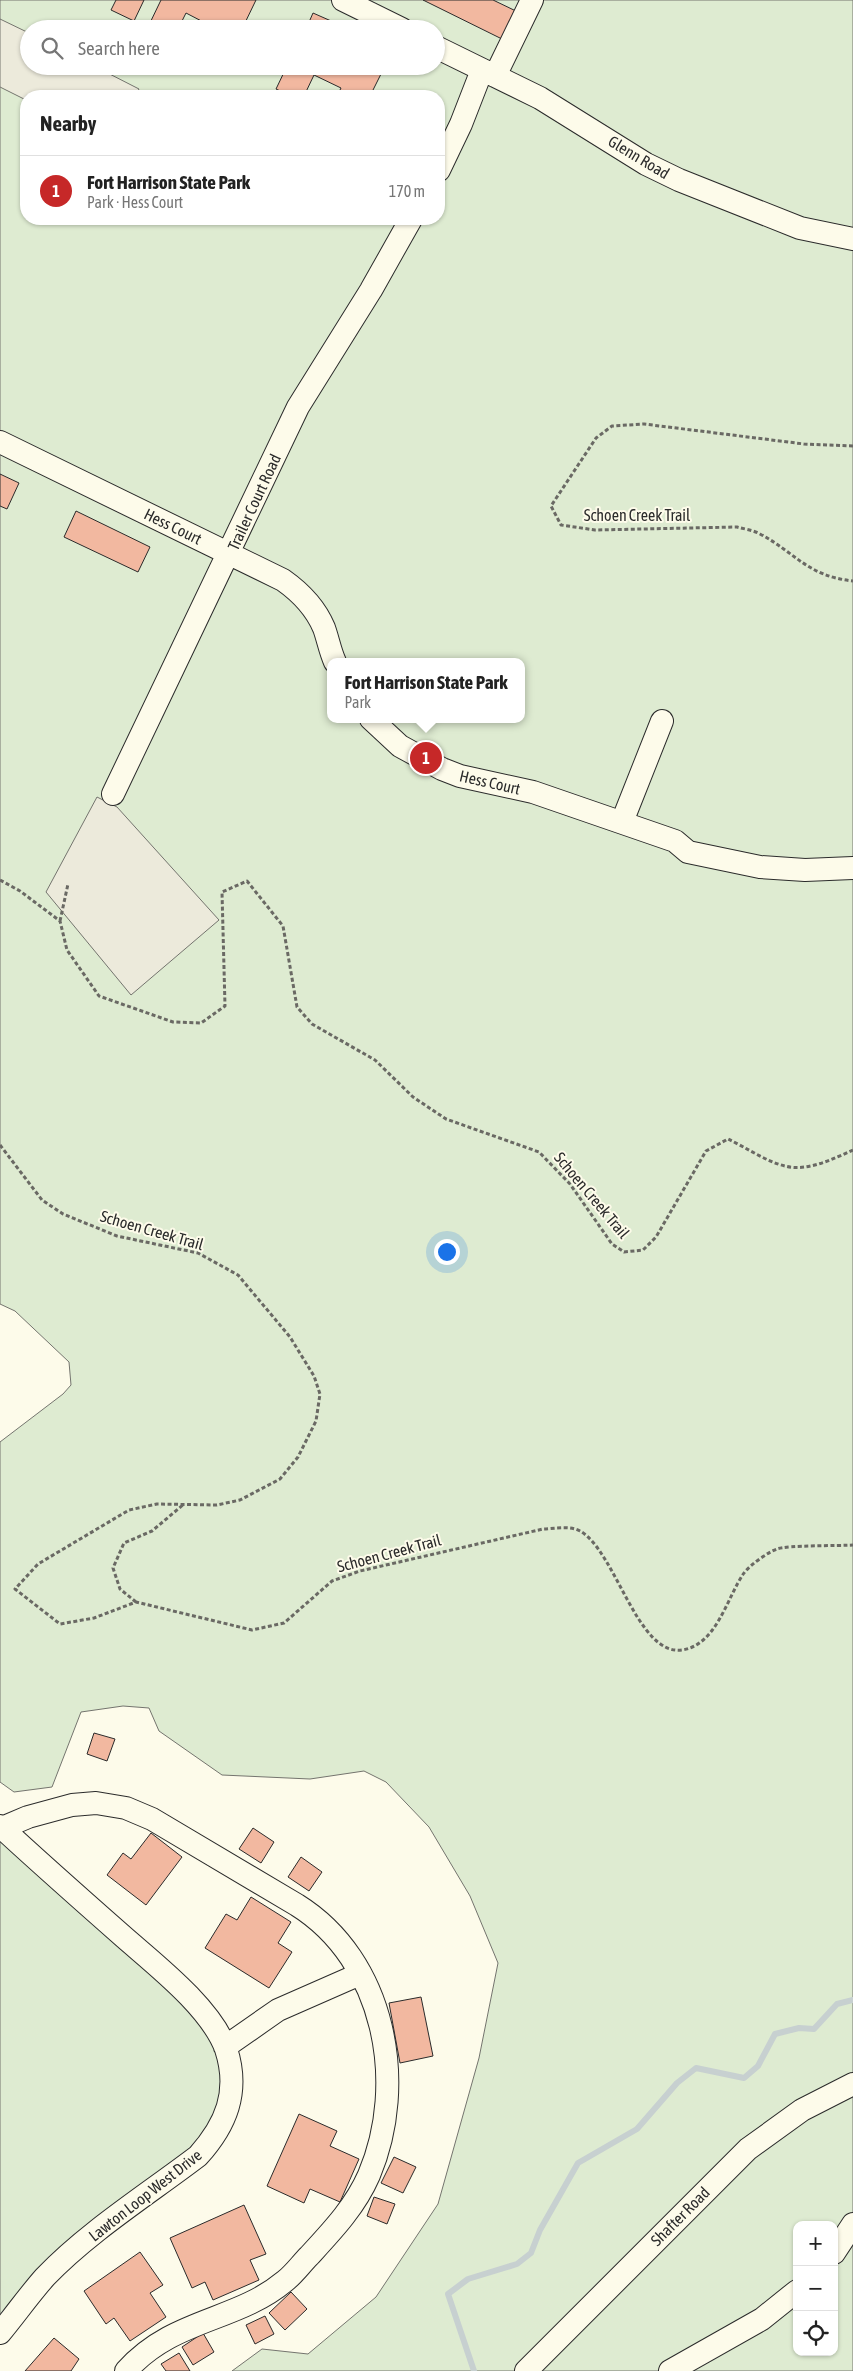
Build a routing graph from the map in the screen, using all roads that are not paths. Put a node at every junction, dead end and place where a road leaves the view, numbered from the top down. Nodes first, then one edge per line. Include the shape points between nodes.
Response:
1 (343, 0) edge
2 (532, 0) edge
3 (384, 20) edge
4 (445, 51) edge
5 (488, 73) junction
6 (445, 157) edge
7 (408, 225) edge
8 (853, 239) edge
9 (0, 442) edge
10 (230, 553) junction
11 (334, 658) edge
12 (662, 721) dead end
13 (374, 723) edge
14 (113, 794) dead end
15 (622, 822) junction
16 (853, 868) edge
17 (1, 1827) edge
18 (360, 1974) junction
19 (225, 2047) junction
20 (853, 2084) edge
21 (853, 2224) edge
22 (838, 2247) edge
23 (793, 2294) edge
24 (0, 2333) edge
25 (126, 2371) edge
26 (526, 2371) edge
27 (670, 2371) edge

1 - 3 street
2 - 5 street
4 - 5 street, Glenn Road
5 - 6 street
5 - 8 street, Glenn Road via 540,98 646,164 679,180 800,228
7 - 10 street, Trailer Court Road via 363,303 308,388
9 - 10 street, Hess Court
10 - 11 street, Hess Court via 277,576 306,600 324,628
10 - 14 street, Trailer Court Road
12 - 15 street
13 - 15 street, Hess Court via 400,746 442,770 533,792
15 - 16 street, Hess Court via 675,841 688,852 732,862 805,870
17 - 18 street via 28,1816 72,1805 104,1804 134,1810 309,1912 338,1940
17 - 19 street, Lawton Loop West Drive via 172,1980 216,2030
18 - 19 street via 278,2010
18 - 25 street via 380,2022 388,2086 378,2151 354,2203 340,2223 275,2289 264,2297 177,2331 148,2349
19 - 24 street, Lawton Loop West Drive via 230,2063 231,2096 213,2141 65,2258 33,2291
20 - 26 street, Shafter Road via 802,2110 748,2149
21 - 22 street
23 - 27 street via 762,2319

